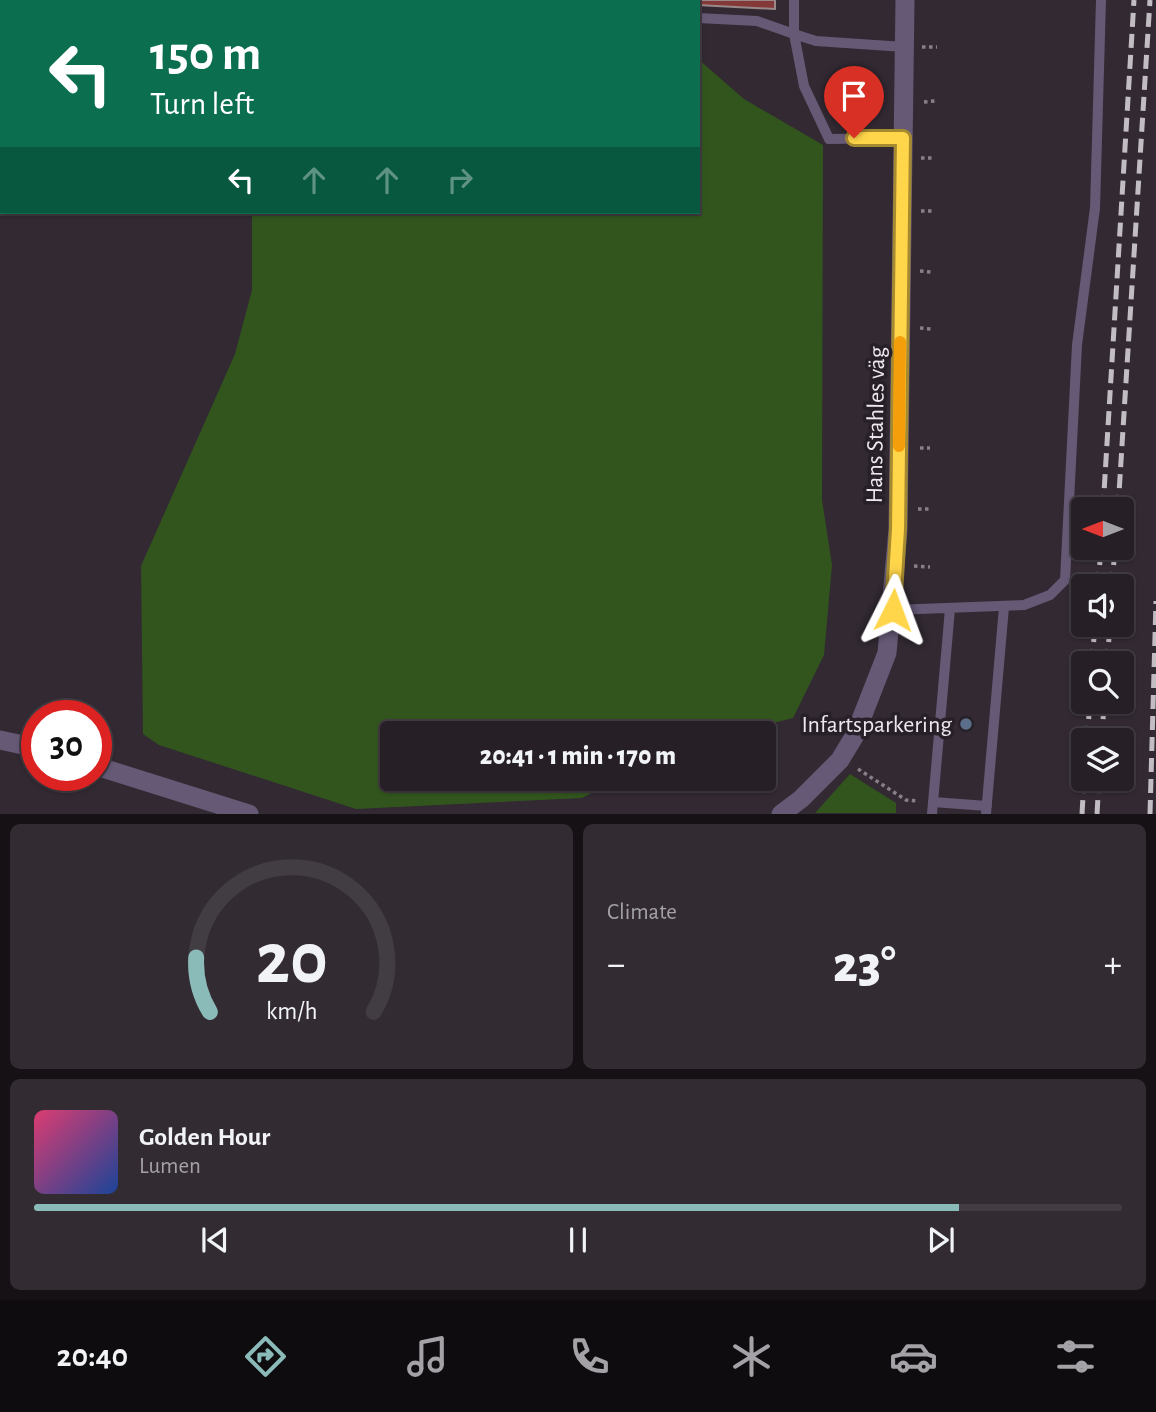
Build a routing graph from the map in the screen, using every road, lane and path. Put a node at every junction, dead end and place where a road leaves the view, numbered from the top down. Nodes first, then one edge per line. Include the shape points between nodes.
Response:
1 (794, 0) edge
2 (905, 0) edge
3 (1101, 0) edge
4 (700, 18) edge
5 (794, 34) junction
6 (904, 47) junction
7 (935, 101) dead end
8 (923, 102) dead end
9 (903, 138) junction
10 (921, 158) dead end
11 (932, 158) dead end
12 (921, 211) dead end
13 (932, 211) dead end
14 (920, 271) dead end
15 (931, 272) dead end
16 (920, 328) dead end
17 (931, 329) dead end
18 (920, 449) dead end
19 (930, 449) dead end
20 (918, 509) dead end
21 (930, 509) dead end
22 (913, 566) dead end
23 (930, 567) dead end
24 (1004, 607) junction
25 (950, 609) junction
26 (893, 610) junction
27 (0, 740) edge
28 (21, 745) edge
29 (841, 760) junction
30 (112, 771) edge
31 (933, 802) junction
32 (987, 810) edge
33 (248, 814) edge
34 (781, 814) edge
35 (932, 814) edge

1 - 5 lane
2 - 6 street, Hans Stahles väg
3 - 24 lane via 1095,208 1077,345 1067,572 1050,595
4 - 5 lane via 757,21
5 - 6 lane via 816,41
5 - 9 lane via 804,86 830,139
6 - 9 street, Hans Stahles väg
7 - 8 path
9 - 26 street, Hans Stahles väg
10 - 11 path
12 - 13 path
14 - 15 path
16 - 17 path
18 - 19 path
20 - 21 path
22 - 23 path
24 - 25 lane
24 - 32 lane
25 - 26 lane
25 - 31 lane
26 - 29 street, Hans Stahles väg via 887,653
27 - 28 street
29 - 31 path via 906,800
29 - 34 street, Hans Stahles väg
30 - 33 street
31 - 32 lane
31 - 35 lane

